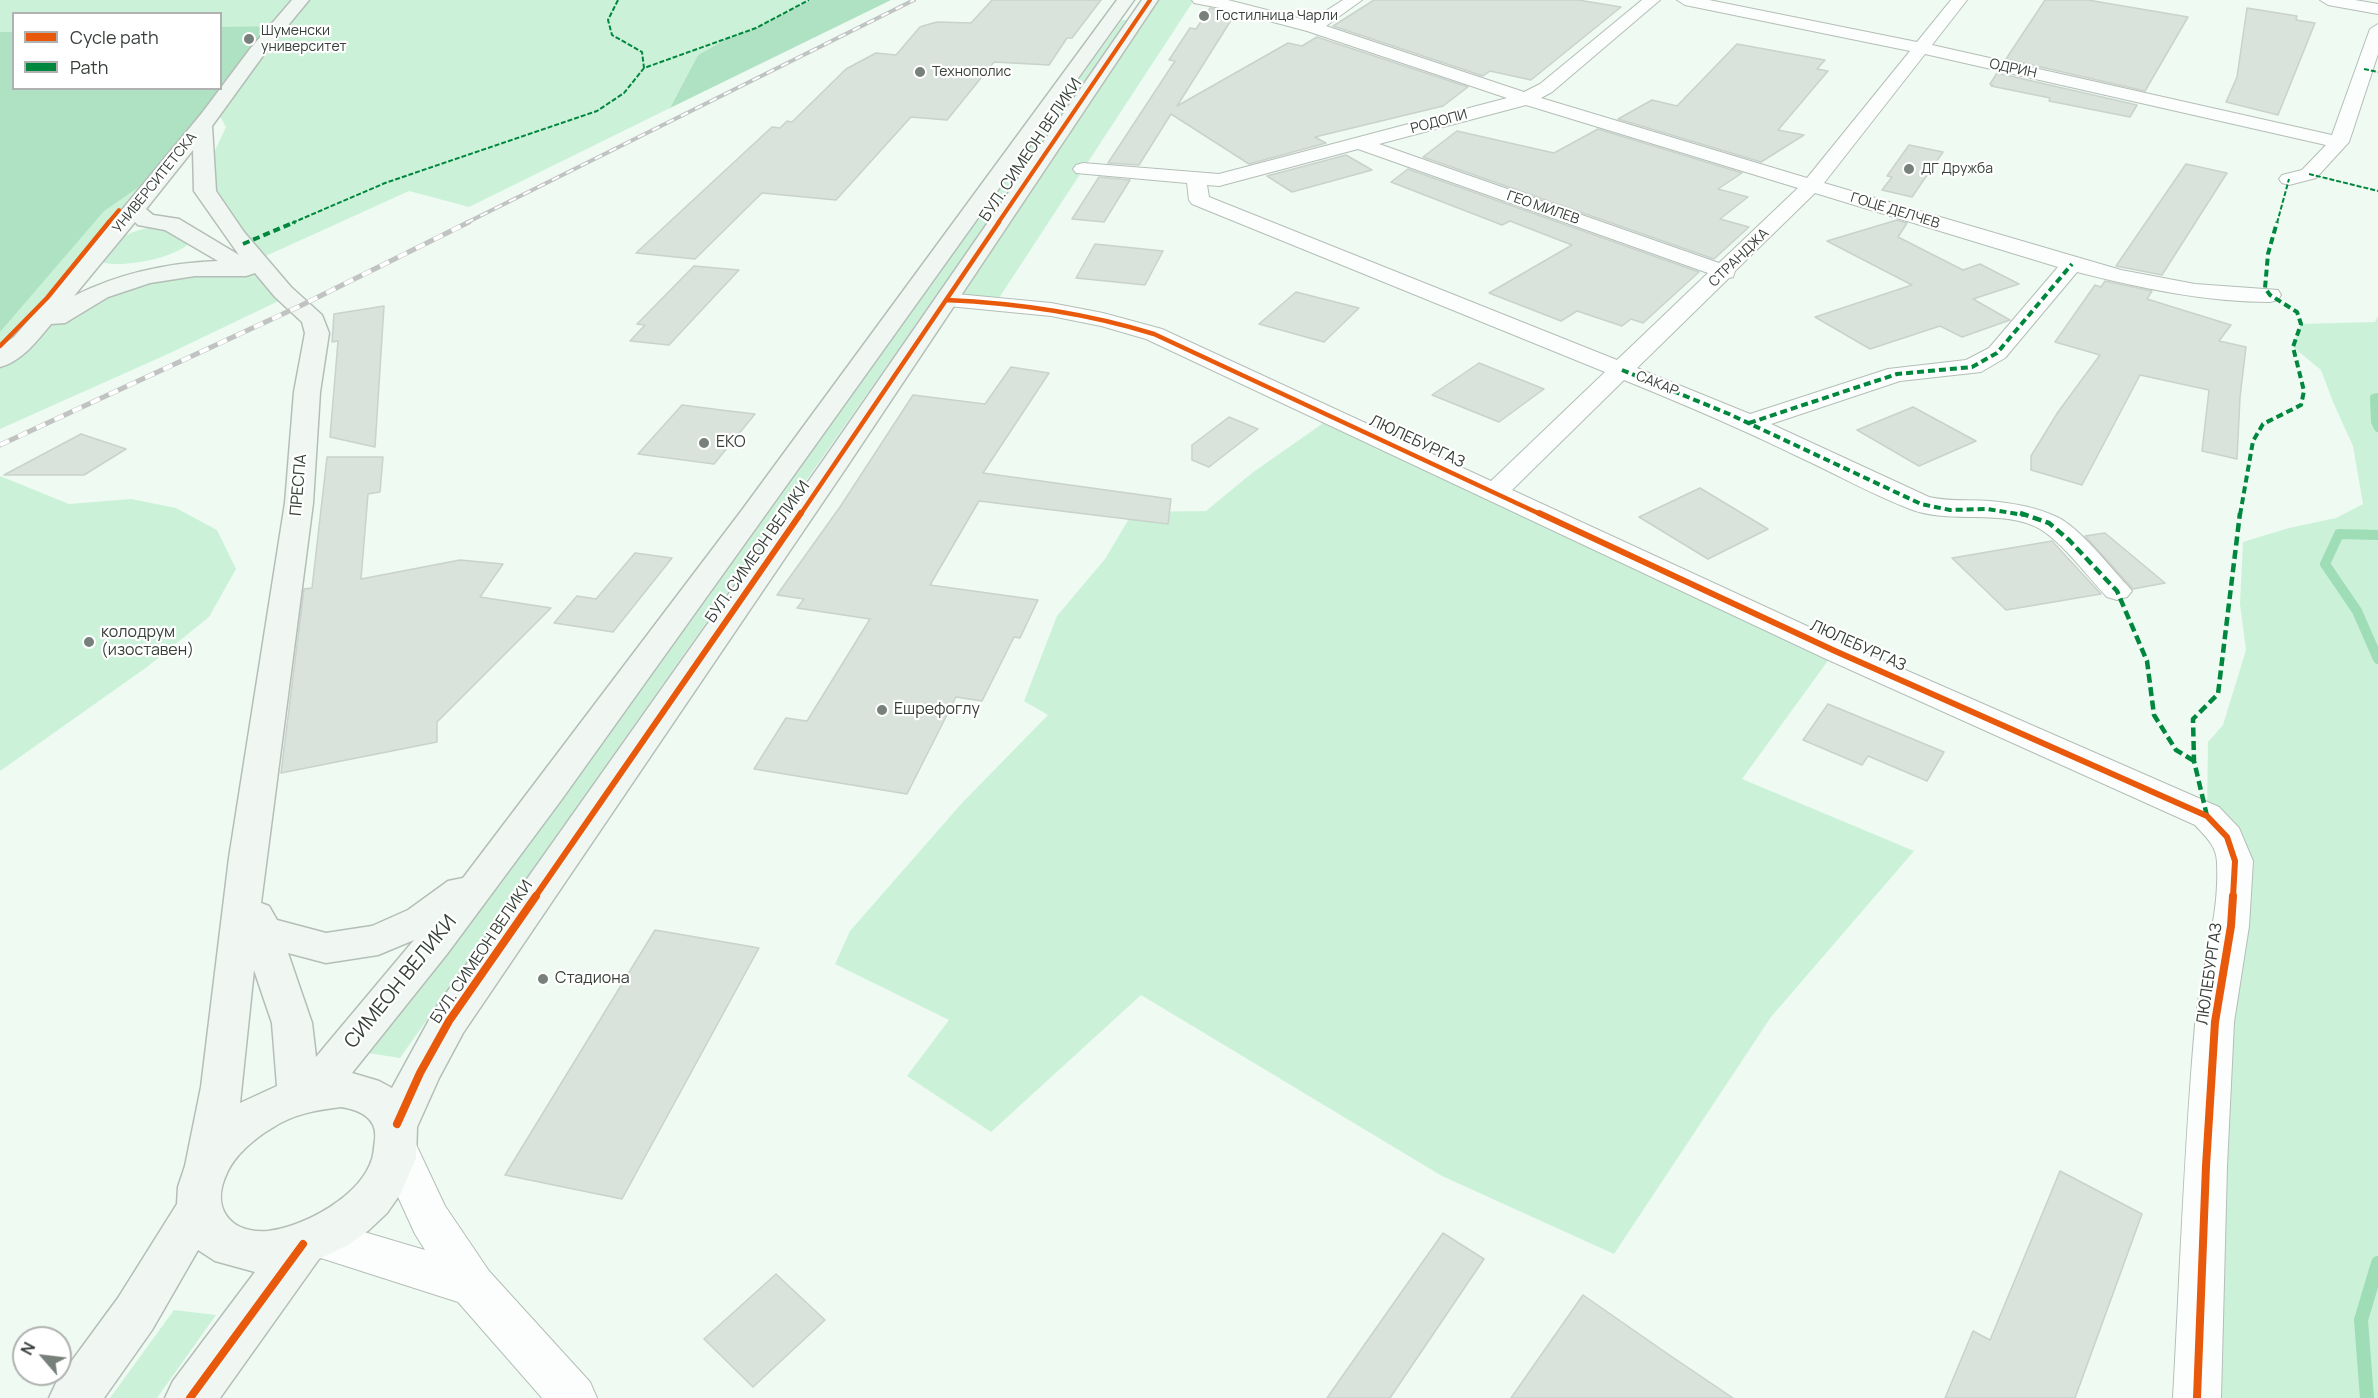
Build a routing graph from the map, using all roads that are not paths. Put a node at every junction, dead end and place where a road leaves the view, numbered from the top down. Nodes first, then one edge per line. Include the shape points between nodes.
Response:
1 (301, 0) edge
2 (1126, 0) edge
3 (1150, 0) edge
4 (1200, 0) edge
5 (1354, 0) edge
6 (1652, 0) edge
7 (1685, 0) edge
8 (1959, 0) edge
9 (2328, 0) edge
10 (2378, 9) edge
11 (1312, 27) junction
12 (2378, 29) edge
13 (1920, 48) junction
14 (1526, 99) junction
15 (202, 126) junction
16 (2339, 142) junction
17 (1361, 144) junction
18 (1083, 169) dead end
19 (1196, 178) junction
20 (2289, 179) dead end
21 (1811, 186) junction
22 (133, 209) junction
23 (236, 237) junction
24 (2072, 264) junction
25 (251, 265) junction
26 (1725, 272) junction
27 (2270, 295) dead end
28 (946, 300) junction
29 (23, 342) junction
30 (0, 358) edge
31 (1622, 370) junction
32 (1749, 423) junction
33 (1494, 493) junction
34 (2117, 591) dead end
35 (489, 871) junction
36 (245, 883) junction
37 (261, 931) junction
38 (305, 1094) junction
39 (397, 1137) junction
40 (202, 1188) junction
41 (310, 1241) junction
42 (473, 1286) junction
43 (74, 1398) edge
44 (190, 1398) edge
45 (573, 1398) edge
46 (2197, 1398) edge

1 - 15 main road, УНИВЕРСИТЕТСКА
2 - 35 main road, БУЛ. СИМЕОН ВЕЛИКИ via 782,477
3 - 28 main road, БУЛ. СИМЕОН ВЕЛИКИ
4 - 11 street, ГОЦЕ ДЕЛЧЕВ
5 - 11 street
6 - 14 street, РОДОПИ via 1546,88
7 - 13 street, ОДРИН
8 - 13 street, СТРАНДЖА
9 - 10 street
11 - 14 street, ГОЦЕ ДЕЛЧЕВ
12 - 16 street
13 - 16 street, ОДРИН
13 - 21 street, СТРАНДЖА
14 - 17 street, РОДОПИ
14 - 21 street, ГОЦЕ ДЕЛЧЕВ
15 - 22 main road, УНИВЕРСИТЕТСКА
15 - 23 main road, ПРЕСПА via 205,191
16 - 20 street via 2309,174
17 - 19 street, РОДОПИ via 1219,180
17 - 26 street, ГЕО МИЛЕВ
18 - 19 street, РОДОПИ
19 - 31 street, САКАР via 1199,200
21 - 24 street, ГОЦЕ ДЕЛЧЕВ
21 - 26 street, СТРАНДЖА
22 - 23 main road via 184,205
22 - 25 main road via 146,220 171,224
22 - 29 main road, УНИВЕРСИТЕТСКА
23 - 25 main road, ПРЕСПА
24 - 27 street, ГОЦЕ ДЕЛЧЕВ via 2206,294
24 - 32 street via 1997,353 1972,367 1898,374
25 - 29 main road via 170,270 132,280 68,309
25 - 36 main road, ПРЕСПА via 313,320 317,333 307,392 299,503
26 - 31 street, СТРАНДЖА
28 - 33 street, ЛЮЛЕБУРГАЗ via 997,301 1063,310 1109,319 1154,334
28 - 39 main road, БУЛ. СИМЕОН ВЕЛИКИ via 449,1021 420,1073
29 - 30 main road, УНИВЕРСИТЕТСКА
31 - 32 street, САКАР
31 - 33 street, СТРАНДЖА
32 - 34 street, САКАР via 1922,504 1950,510 2019,513 2049,523
33 - 46 street, ЛЮЛЕБУРГАЗ via 1824,646 2207,816 2227,837 2235,861 2231,926 2216,1022
35 - 37 main road via 421,920 378,940 326,948
35 - 38 main road, СИМЕОН ВЕЛИКИ via 390,999
36 - 37 main road
36 - 40 main road, ПРЕСПА via 222,1087
37 - 38 main road via 291,1023
38 - 39 main road via 341,1089 366,1094 386,1106
38 - 40 main road via 271,1107 245,1124 222,1145
39 - 41 main road via 388,1175 372,1199 347,1221
39 - 42 street via 430,1220
40 - 41 main road via 209,1233 232,1248 266,1252
40 - 43 main road via 170,1259
41 - 42 street via 383,1256
41 - 44 main road
42 - 45 street

